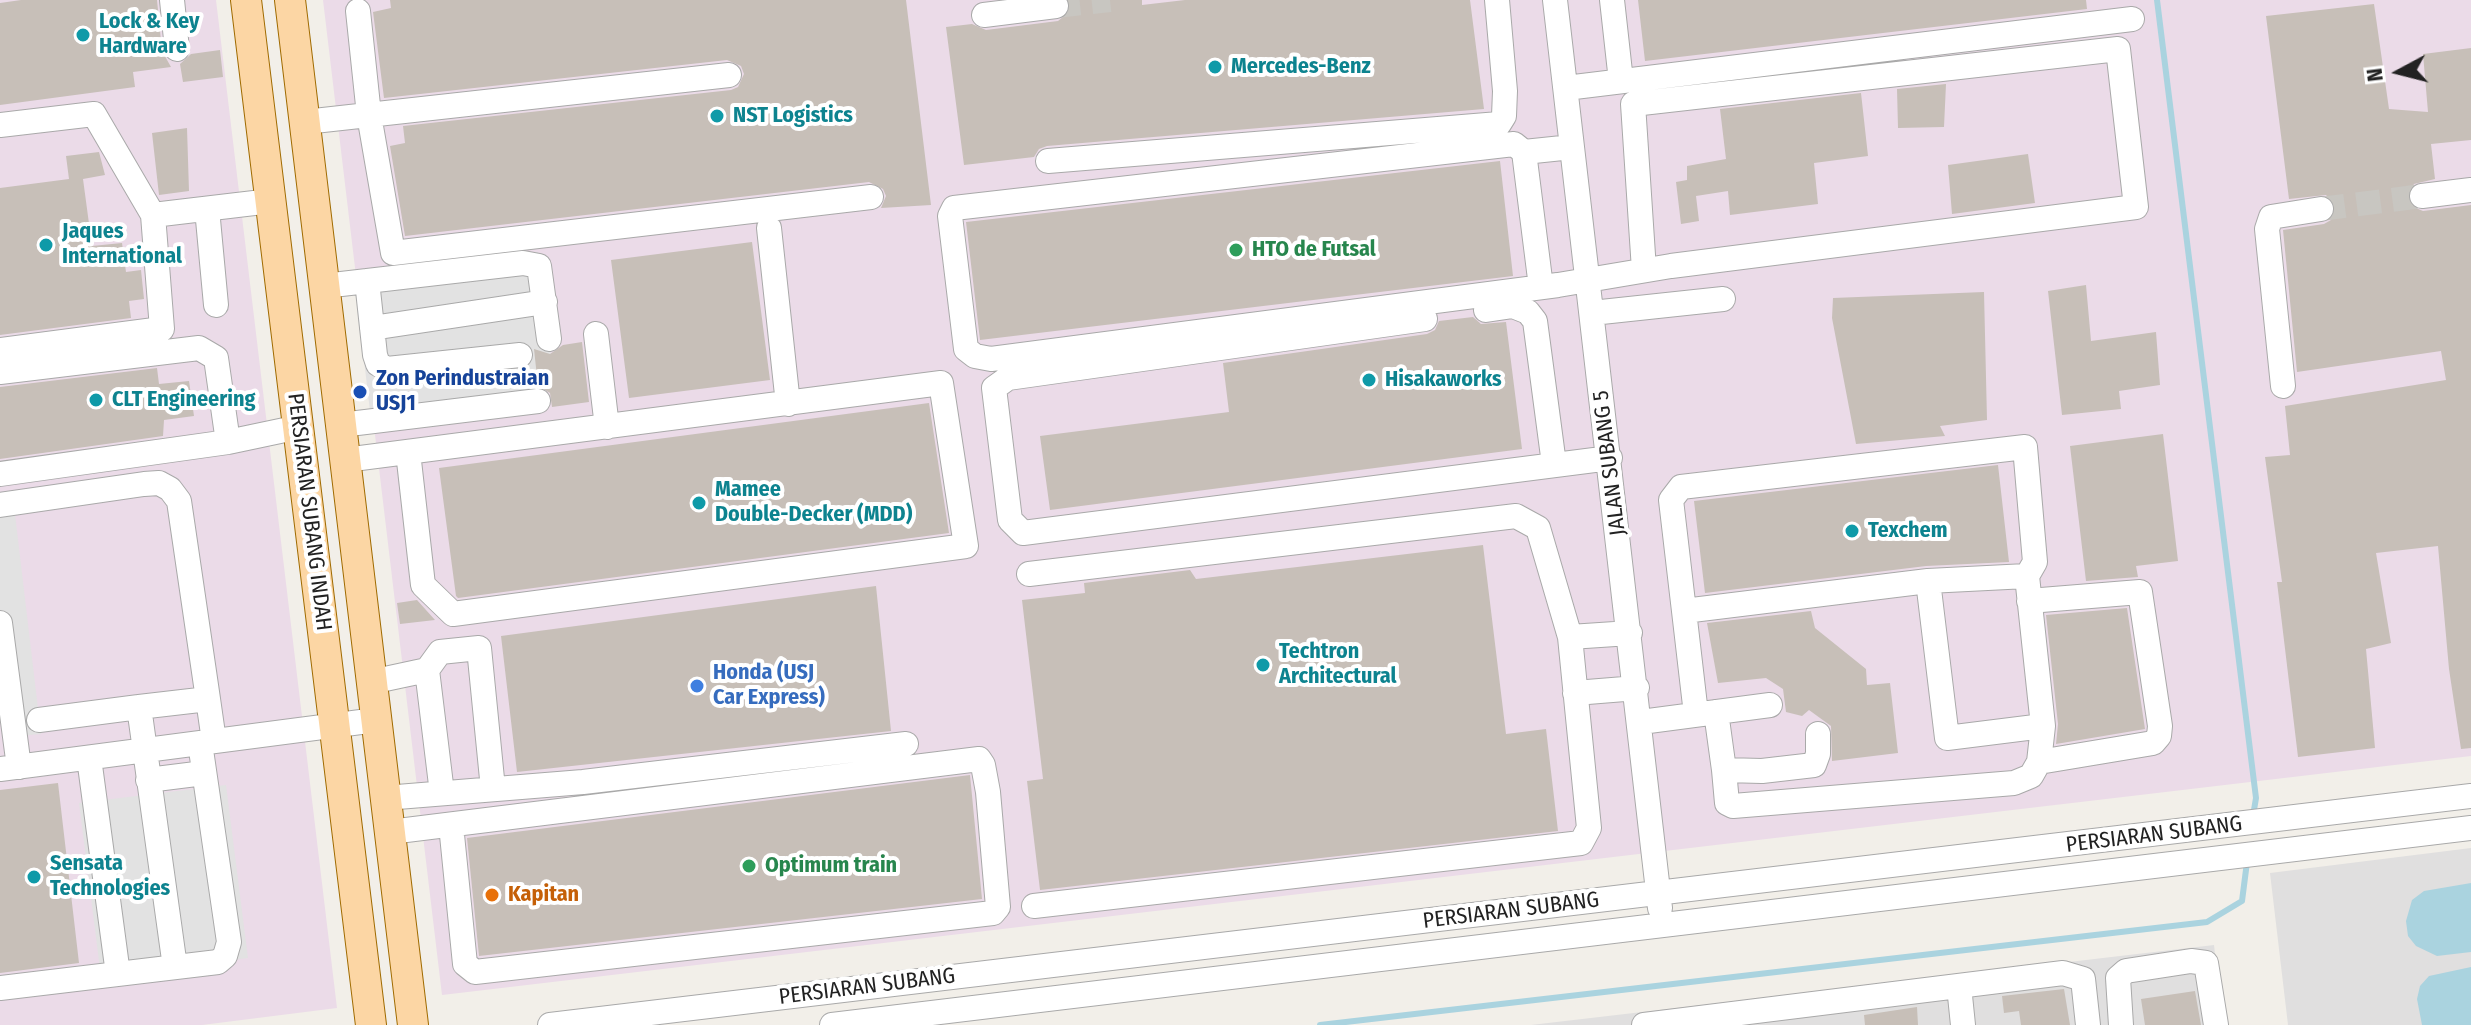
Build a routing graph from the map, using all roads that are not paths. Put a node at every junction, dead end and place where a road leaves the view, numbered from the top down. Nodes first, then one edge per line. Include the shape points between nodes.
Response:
1 (172, 0) edge
2 (246, 0) edge
3 (290, 0) edge
4 (1497, 0) edge
5 (1555, 0) edge
6 (1612, 0) edge
7 (1056, 6) dead end
8 (358, 11) dead end
9 (984, 15) dead end
10 (2132, 19) dead end
11 (177, 49) dead end
12 (729, 75) dead end
13 (1621, 81) junction
14 (1566, 88) junction
15 (369, 115) junction
16 (305, 122) junction
17 (0, 125) edge
18 (1572, 147) junction
19 (1524, 152) junction
20 (1048, 161) dead end
21 (2471, 190) edge
22 (2422, 196) tunnel mouth
23 (871, 197) dead end
24 (271, 201) junction
25 (207, 209) junction
26 (2321, 209) tunnel mouth
27 (153, 215) junction
28 (769, 228) dead end
29 (1644, 270) junction
30 (367, 281) junction
31 (1588, 281) junction
32 (324, 286) junction
33 (1541, 287) junction
34 (1723, 299) dead end
35 (545, 302) junction
36 (216, 305) dead end
37 (1592, 313) junction
38 (372, 328) junction
39 (596, 334) dead end
40 (549, 339) dead end
41 (0, 350) edge
42 (520, 355) dead end
43 (0, 372) edge
44 (2283, 386) dead end
45 (538, 401) dead end
46 (788, 404) junction
47 (341, 425) junction
48 (299, 427) junction
49 (607, 427) junction
50 (228, 442) junction
51 (408, 452) junction
52 (1610, 458) junction
53 (345, 460) junction
54 (1554, 464) junction
55 (0, 474) edge
56 (0, 505) edge
57 (1029, 574) dead end
58 (2027, 576) junction
59 (1928, 581) junction
60 (2029, 601) junction
61 (1684, 611) junction
62 (0, 623) edge
63 (1630, 633) junction
64 (1570, 637) junction
65 (427, 670) junction
66 (371, 682) junction
67 (1637, 688) junction
68 (1575, 693) junction
69 (208, 699) junction
70 (1770, 705) dead end
71 (139, 707) junction
72 (1706, 713) junction
73 (376, 720) junction
74 (23, 722) junction
75 (1641, 722) junction
76 (335, 726) junction
77 (2043, 726) junction
78 (1818, 734) dead end
79 (207, 742) junction
80 (906, 744) dead end
81 (144, 751) junction
82 (89, 758) junction
83 (2039, 762) junction
84 (10, 768) edge
85 (1724, 770) junction
86 (204, 773) junction
87 (148, 780) junction
88 (493, 789) junction
89 (442, 793) junction
90 (2471, 796) edge
91 (385, 798) junction
92 (2471, 828) edge
93 (452, 831) junction
94 (390, 838) junction
95 (1659, 894) junction
96 (1034, 906) dead end
97 (1661, 926) junction
98 (175, 967) junction
99 (118, 974) junction
100 (1959, 986) junction
101 (0, 988) edge
102 (371, 1025) edge
103 (413, 1025) edge
104 (550, 1025) edge
105 (832, 1025) edge
106 (1648, 1025) edge
107 (1963, 1025) edge
108 (2088, 1025) edge
109 (2121, 1025) edge
110 (2216, 1025) edge

1 - 11 street
2 - 24 main road, PERSIARAN SUBANG INDAH
3 - 16 main road, PERSIARAN SUBANG INDAH
4 - 20 street via 1505,91 1499,124
5 - 14 street, JALAN SUBANG 5
6 - 13 street
7 - 9 street
8 - 15 street
10 - 13 street
12 - 15 street
13 - 14 street
14 - 18 street, JALAN SUBANG 5
15 - 16 street
15 - 23 street via 393,253 401,255
16 - 32 main road, PERSIARAN SUBANG INDAH
17 - 27 street via 94,114
18 - 19 street
18 - 31 street, JALAN SUBANG 5
19 - 33 street
19 - 33 street via 1514,144 954,208 951,233 966,349 991,359
21 - 22 street
24 - 25 street
24 - 48 main road, PERSIARAN SUBANG INDAH
25 - 27 street
25 - 36 street
26 - 44 street via 2271,217 2267,229
27 - 41 street via 162,329
28 - 46 street
29 - 29 street via 1633,104 2118,49 2136,207
29 - 31 street
30 - 32 street
30 - 35 street via 523,263 539,266
30 - 38 street
31 - 33 street
31 - 37 street, JALAN SUBANG 5
32 - 47 main road, PERSIARAN SUBANG INDAH
34 - 37 street
35 - 38 street
35 - 40 street
37 - 52 street, JALAN SUBANG 5
38 - 42 street via 378,364 387,369
39 - 49 street
43 - 50 street via 199,348 216,358
45 - 47 street
46 - 49 street
46 - 51 street via 941,383 966,546 453,614 423,585
47 - 53 main road, PERSIARAN SUBANG INDAH
48 - 50 street
48 - 76 main road, PERSIARAN SUBANG INDAH
49 - 51 street
50 - 55 street
51 - 53 street
52 - 54 street
52 - 63 street, JALAN SUBANG 5
53 - 66 main road, PERSIARAN SUBANG INDAH
54 - 54 street via 1023,533 1010,520 994,388 1008,378 1513,306 1535,321
56 - 69 street via 144,484 170,489 179,501
57 - 64 street via 1516,516 1538,528
58 - 59 street
58 - 60 street
58 - 61 street via 2035,562 2025,447 1681,487 1671,500
59 - 61 street
59 - 77 street via 1947,738
60 - 77 street
60 - 83 street via 2140,592 2160,726 2153,743
61 - 72 street
62 - 74 street
63 - 64 street
63 - 67 street, JALAN SUBANG 5
64 - 68 street
65 - 66 street
65 - 88 street via 440,652 479,648
65 - 89 street
66 - 73 main road, PERSIARAN SUBANG INDAH
67 - 68 street
67 - 75 street, JALAN SUBANG 5
68 - 96 street via 1589,828 1581,843
69 - 71 street
69 - 79 street
70 - 72 street
71 - 74 street
71 - 81 street
72 - 75 street
72 - 85 street
73 - 76 street
73 - 91 main road, PERSIARAN SUBANG INDAH
74 - 84 street
75 - 95 street, JALAN SUBANG 5
76 - 79 street
76 - 102 main road, PERSIARAN SUBANG INDAH
77 - 83 street
78 - 85 street via 1814,765
79 - 81 street
79 - 86 street
80 - 88 street
81 - 82 street
81 - 87 street
82 - 84 street
82 - 99 street
83 - 85 street via 2031,776 2014,783 1733,806 1727,803
86 - 87 street
86 - 98 street via 229,942 218,962
87 - 98 street
88 - 89 street
89 - 91 street
90 - 95 street, PERSIARAN SUBANG
91 - 94 main road, PERSIARAN SUBANG INDAH
92 - 97 street, PERSIARAN SUBANG
93 - 93 street via 979,759 988,792 998,907 982,915 475,972 465,964
93 - 94 street
94 - 103 main road, PERSIARAN SUBANG INDAH
95 - 97 street, JALAN SUBANG 5
95 - 104 street, PERSIARAN SUBANG
97 - 105 street, PERSIARAN SUBANG
98 - 99 street
99 - 101 street
100 - 106 street
100 - 107 street
100 - 108 street via 2063,973 2083,979
109 - 110 street via 2118,978 2126,971 2191,961 2206,963

